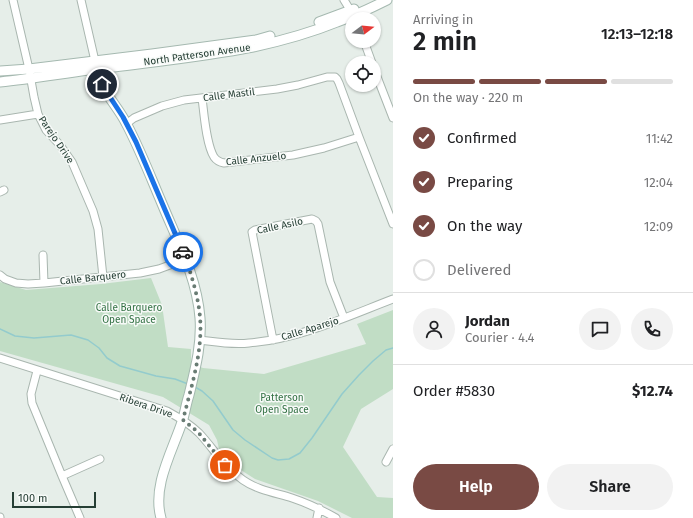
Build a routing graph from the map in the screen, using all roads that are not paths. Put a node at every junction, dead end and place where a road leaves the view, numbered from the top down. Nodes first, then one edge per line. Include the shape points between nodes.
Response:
1 (13, 0) edge
2 (81, 0) edge
3 (344, 0) edge
4 (373, 0) edge
5 (387, 0) edge
6 (351, 12) edge
7 (357, 12) edge
8 (360, 12) edge
9 (345, 17) edge
10 (96, 65) junction
11 (29, 69) junction
12 (0, 71) edge
13 (31, 79) junction
14 (0, 82) edge
15 (381, 82) edge
16 (202, 98) junction
17 (390, 99) edge
18 (38, 114) junction
19 (393, 118) edge
20 (0, 120) edge
21 (126, 124) junction
22 (359, 137) junction
23 (393, 224) edge
24 (43, 255) dead end
25 (186, 259) junction
26 (0, 275) edge
27 (103, 277) junction
28 (44, 283) junction
29 (393, 300) edge
30 (344, 318) junction
31 (200, 340) junction
32 (273, 340) junction
33 (0, 358) edge
34 (38, 371) junction
35 (183, 420) junction
36 (393, 449) edge
37 (100, 459) dead end
38 (386, 462) dead end
39 (62, 476) junction
40 (319, 508) junction
41 (80, 518) edge
42 (161, 518) edge
43 (317, 518) edge
44 (336, 518) edge

1 - 11 street, Parejo Drive
2 - 10 street
3 - 6 street
4 - 7 main road, North Patterson Avenue
5 - 8 main road, North Patterson Avenue
9 - 10 main road, North Patterson Avenue via 256,40
10 - 11 main road, North Patterson Avenue
10 - 13 main road, North Patterson Avenue
10 - 21 main road via 102,84
11 - 12 main road, North Patterson Avenue
11 - 13 street, Parejo Drive
13 - 14 main road, North Patterson Avenue
13 - 18 street, Parejo Drive
15 - 17 street
16 - 21 street, Calle Mastil via 174,102 134,118
16 - 22 street, Calle Mastil via 298,86 335,77
16 - 22 street, Calle Anzuelo via 209,143 214,158 224,164 293,155
17 - 19 street
18 - 20 street
18 - 27 street, Parejo Drive via 46,130 72,162 93,211 98,229
21 - 25 main road
22 - 23 street
24 - 28 street
25 - 27 street, Calle Barquero via 140,274
25 - 31 main road via 198,299
26 - 28 street, Calle Barquero via 16,283
27 - 28 street, Calle Barquero
29 - 30 street, Calle Aparejo
30 - 32 street, Calle Aparejo
30 - 32 street, Calle Asilo via 330,282 316,221 255,230 252,232
31 - 32 street, Calle Aparejo via 226,343
31 - 35 main road
33 - 34 street, Ribera Drive
34 - 35 street, Ribera Drive via 166,411
34 - 39 street via 32,402
35 - 40 street, Ribera Drive via 198,432 225,465 244,481 263,490
35 - 42 main road via 159,491
36 - 38 street
37 - 39 street
39 - 41 street
40 - 43 street
40 - 44 street, Ribera Drive

